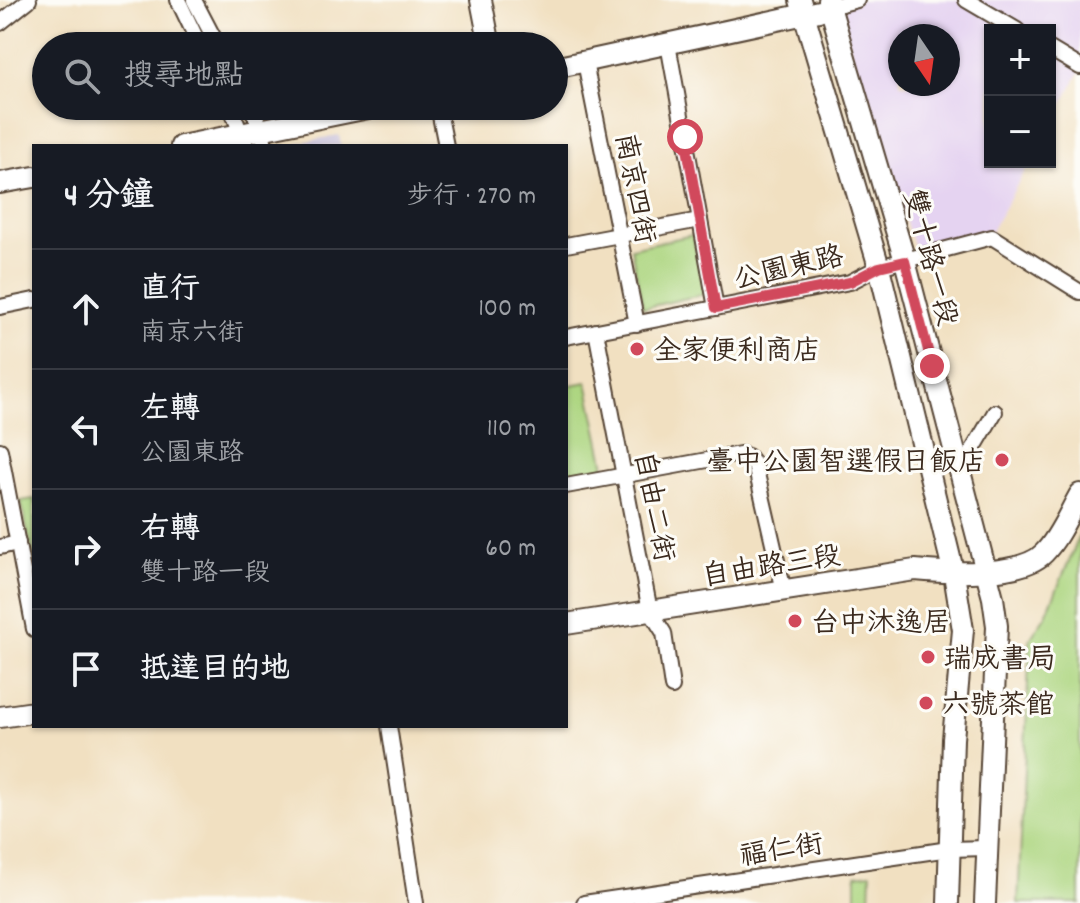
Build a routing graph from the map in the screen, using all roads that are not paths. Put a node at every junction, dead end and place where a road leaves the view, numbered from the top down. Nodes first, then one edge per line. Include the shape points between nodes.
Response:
1 (29, 0) edge
2 (178, 0) edge
3 (194, 0) edge
4 (481, 0) edge
5 (857, 0) edge
6 (966, 0) edge
7 (829, 4) edge
8 (803, 8) edge
9 (0, 23) edge
10 (1007, 24) edge
11 (193, 32) edge
12 (211, 32) edge
13 (487, 32) edge
14 (668, 44) junction
15 (1056, 53) edge
16 (585, 62) junction
17 (568, 65) edge
18 (1080, 67) edge
19 (240, 120) edge
20 (324, 120) edge
21 (441, 120) edge
22 (254, 138) edge
23 (199, 144) edge
24 (446, 144) edge
25 (32, 177) edge
26 (0, 183) edge
27 (700, 220) junction
28 (620, 235) junction
29 (568, 245) edge
30 (905, 261) junction
31 (879, 267) junction
32 (1080, 292) edge
33 (32, 300) edge
34 (0, 307) edge
35 (716, 308) junction
36 (637, 324) junction
37 (596, 331) junction
38 (568, 337) edge
39 (995, 412) dead end
40 (0, 450) edge
41 (959, 473) junction
42 (624, 475) junction
43 (568, 486) edge
44 (1080, 494) edge
45 (18, 543) junction
46 (0, 547) edge
47 (984, 570) junction
48 (954, 574) junction
49 (784, 591) junction
50 (31, 592) edge
51 (650, 611) junction
52 (568, 624) edge
53 (672, 687) dead end
54 (32, 712) edge
55 (0, 717) edge
56 (389, 728) edge
57 (987, 848) junction
58 (949, 849) junction
59 (416, 903) edge
60 (584, 903) edge
61 (948, 903) edge
62 (985, 903) edge

1 - 9 street
2 - 11 street
3 - 12 street
4 - 13 main road
5 - 7 street
6 - 10 street
7 - 8 main road
7 - 30 main road, 雙十路一段
8 - 14 main road
8 - 31 main road, 雙十路一段
14 - 16 main road
14 - 27 street
15 - 18 street
16 - 17 main road
16 - 28 street, 南京四街
19 - 22 street
20 - 22 main road
21 - 24 street
22 - 23 main road
25 - 26 main road
27 - 28 street
27 - 35 street
28 - 29 street
28 - 36 street, 南京四街
30 - 31 street, 公園東路
30 - 32 street, 公園東路 via 992,237
30 - 41 main road, 雙十路一段
31 - 35 street, 公園東路 via 850,282
31 - 48 main road, 雙十路一段
33 - 34 street
35 - 36 street, 公園東路
36 - 37 street, 公園東路
37 - 38 street, 公園東路
37 - 42 street, 自由二街
39 - 41 street
40 - 45 street
41 - 47 main road, 雙十路一段
42 - 43 street
42 - 49 street via 748,456 755,465
42 - 51 street, 自由二街
44 - 47 main road, 自由路三段 via 1039,557
45 - 46 street
45 - 50 street
47 - 48 main road, 自由路三段
47 - 57 main road, 雙十路一段 via 997,626
48 - 49 main road, 自由路三段 via 915,570
48 - 58 main road, 雙十路一段 via 963,630
49 - 51 main road, 自由路三段
51 - 52 main road, 自由路三段
51 - 53 street, 自由二街 via 664,633
54 - 55 main road
56 - 59 street
57 - 58 street, 福仁街
57 - 62 main road, 雙十路一段
58 - 60 street, 福仁街
58 - 61 main road, 雙十路一段

